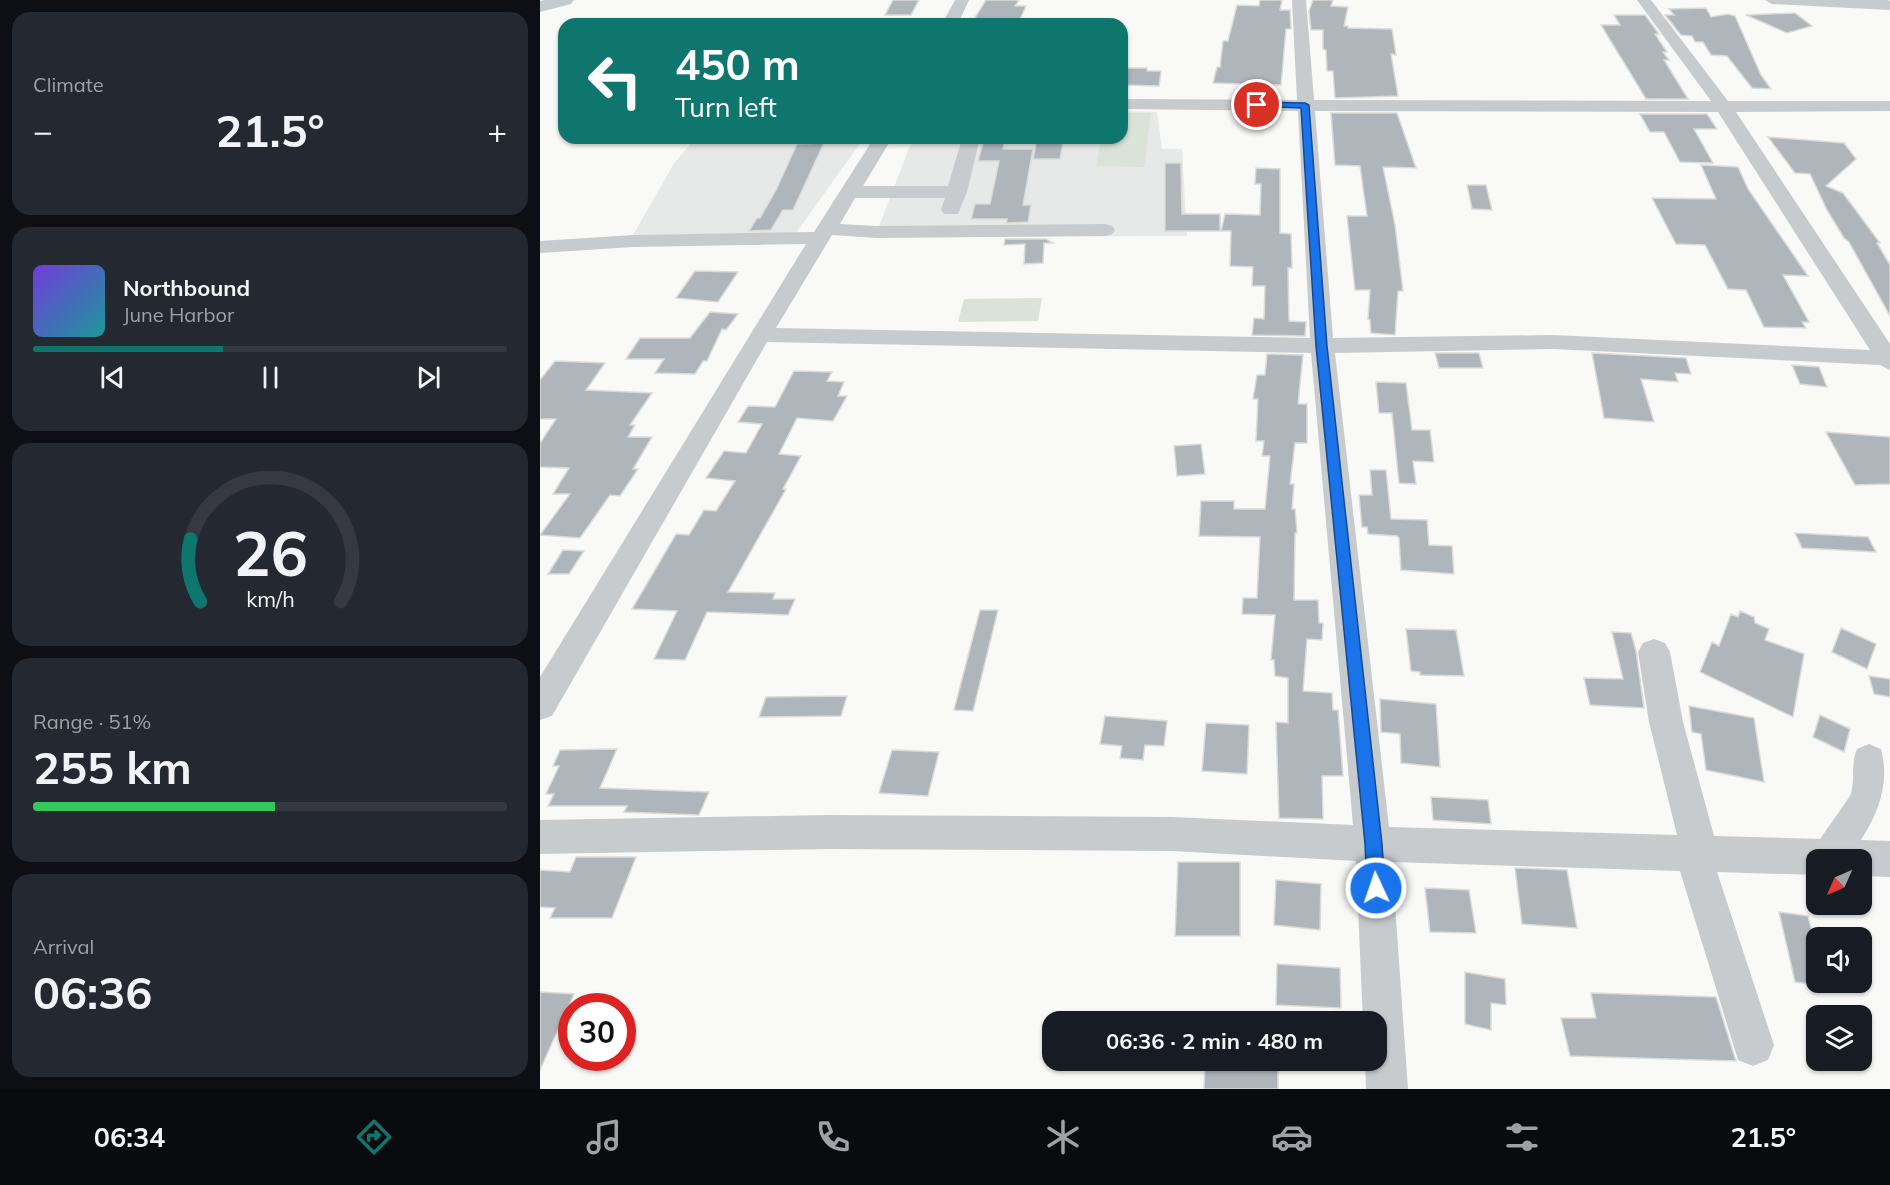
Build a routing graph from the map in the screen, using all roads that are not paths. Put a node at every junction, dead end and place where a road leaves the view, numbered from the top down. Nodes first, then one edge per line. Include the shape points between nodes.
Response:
1 (962, 0) edge
2 (1299, 0) edge
3 (1644, 0) edge
4 (1772, 0) edge
5 (1887, 3) edge
6 (953, 18) edge
7 (1128, 104) edge
8 (1305, 105) junction
9 (1722, 105) junction
10 (1890, 106) edge
11 (879, 144) edge
12 (969, 144) edge
13 (850, 192) junction
14 (957, 192) junction
15 (1105, 230) dead end
16 (945, 232) junction
17 (825, 233) junction
18 (540, 247) edge
19 (760, 335) junction
20 (1322, 346) junction
21 (1886, 349) edge
22 (1654, 652) dead end
23 (540, 706) edge
24 (1869, 760) dead end
25 (540, 837) edge
26 (1373, 844) junction
27 (1835, 849) edge
28 (1700, 853) junction
29 (1806, 857) edge
30 (1872, 859) edge
31 (1890, 859) edge
32 (1753, 1045) dead end
33 (1387, 1089) edge

1 - 6 street
2 - 8 street
3 - 9 street
4 - 5 street
7 - 8 street
8 - 9 street
8 - 20 street
9 - 10 street
9 - 21 street
11 - 13 street
12 - 14 street
13 - 14 street
13 - 17 street
14 - 16 street
15 - 16 street
16 - 17 street
17 - 18 street
17 - 19 street
19 - 20 street
19 - 23 street
20 - 21 street via 1553,342
20 - 26 street
22 - 28 street via 1666,722
24 - 27 street via 1870,788
25 - 26 street via 828,832 1172,834
26 - 28 street
26 - 33 street
28 - 29 street
28 - 32 street via 1698,875 1705,902
30 - 31 street

